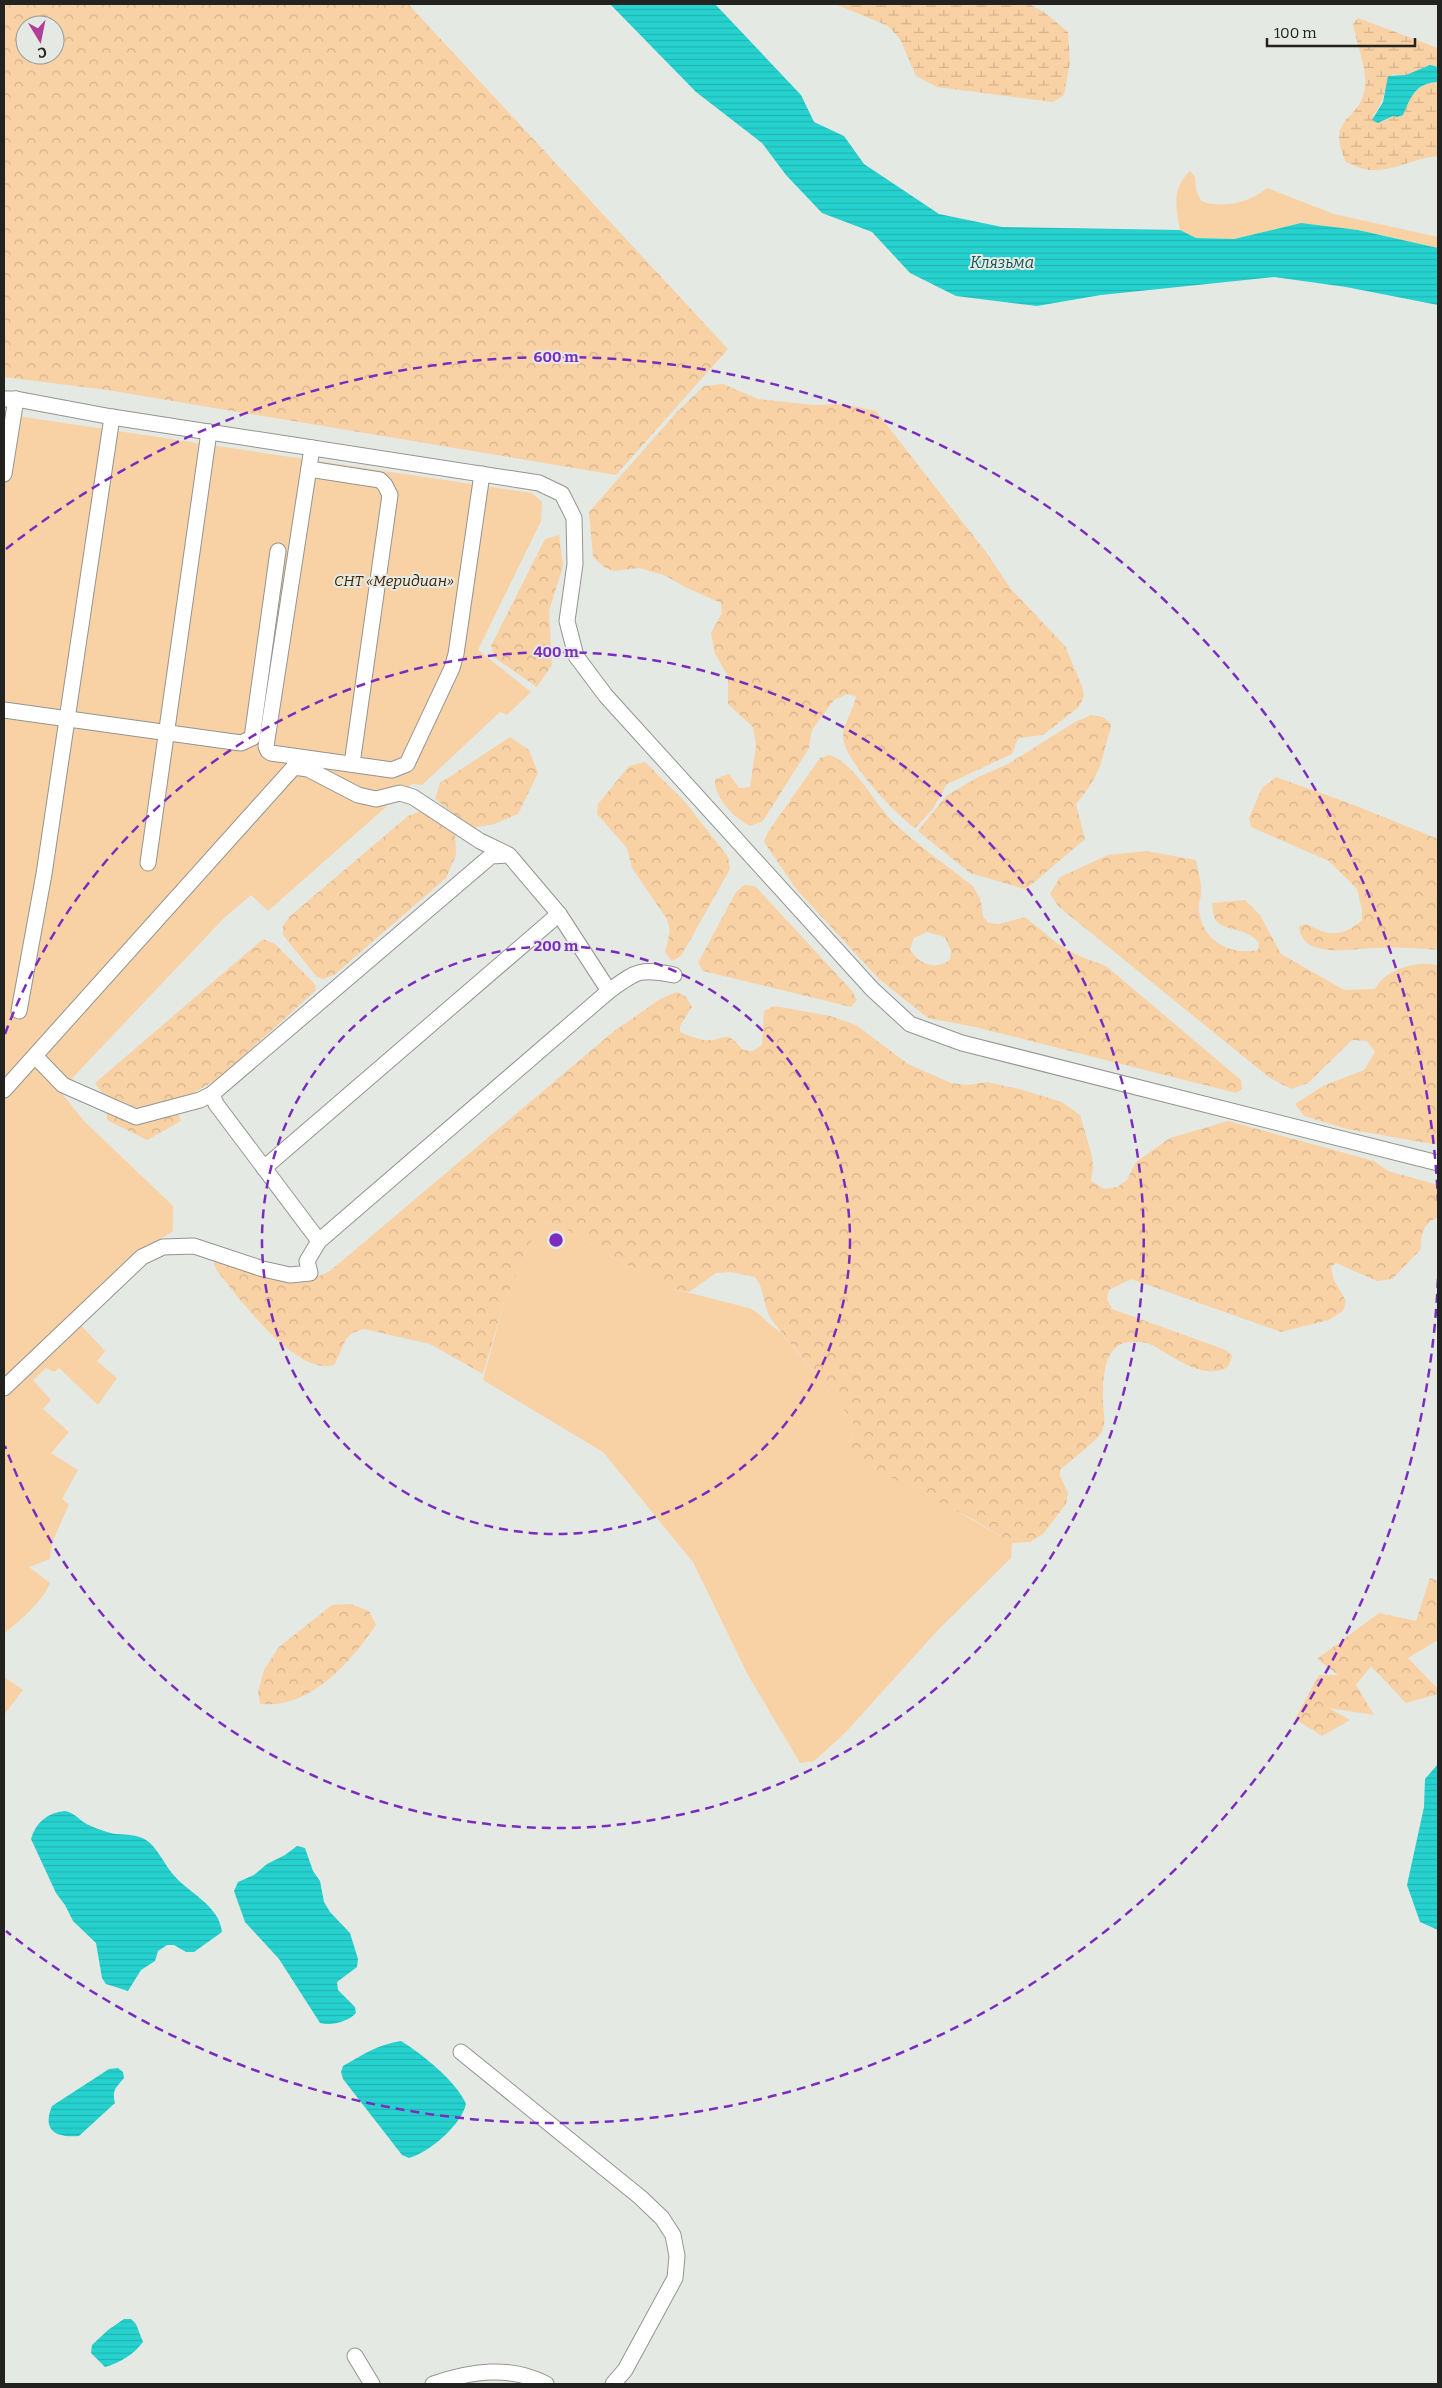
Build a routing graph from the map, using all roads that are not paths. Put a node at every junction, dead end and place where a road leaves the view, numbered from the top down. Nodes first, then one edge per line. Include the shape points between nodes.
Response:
1 (10, 399) edge
2 (112, 417) junction
3 (209, 432) junction
4 (312, 448) junction
5 (309, 469) junction
6 (4, 474) edge
7 (482, 474) junction
8 (278, 551) dead end
9 (4, 710) edge
10 (66, 718) junction
11 (166, 733) junction
12 (352, 764) junction
13 (509, 855) junction
14 (148, 863) dead end
15 (559, 914) junction
16 (674, 975) dead end
17 (609, 991) junction
18 (19, 1011) dead end
19 (35, 1056) junction
20 (4, 1090) edge
21 (212, 1094) junction
22 (1438, 1163) edge
23 (264, 1168) junction
24 (319, 1241) junction
25 (4, 1388) edge
26 (461, 2052) dead end
27 (355, 2356) dead end
28 (372, 2384) edge
29 (434, 2384) edge
30 (546, 2384) edge
31 (613, 2384) edge

1 - 2 street
1 - 6 street
2 - 3 street
2 - 10 street
3 - 4 street
3 - 11 street
4 - 5 street
4 - 7 street
5 - 12 street via 380,480 390,495
5 - 12 street via 266,746 271,752
7 - 12 street via 459,642 452,668 407,764 392,770
7 - 22 street via 539,483 562,494 574,518 575,564 568,621 576,656 606,696 872,989 910,1024 962,1043
8 - 11 street via 252,738 241,744
9 - 10 street
10 - 11 street
10 - 18 street via 44,874
11 - 14 street
13 - 15 street
13 - 19 street via 480,841 413,797 400,792 376,800 358,795 308,769 294,767
13 - 21 street via 491,856
15 - 17 street
15 - 23 street
16 - 17 street via 652,970 638,971
17 - 24 street
19 - 20 street
19 - 21 street via 63,1085 136,1117
21 - 23 street
23 - 24 street
24 - 25 street via 307,1261 310,1273 290,1275 194,1246 163,1247 142,1257
26 - 31 street via 640,2197 662,2218 673,2235 677,2256 676,2278 625,2370
27 - 28 street
29 - 30 street via 477,2372 504,2371

